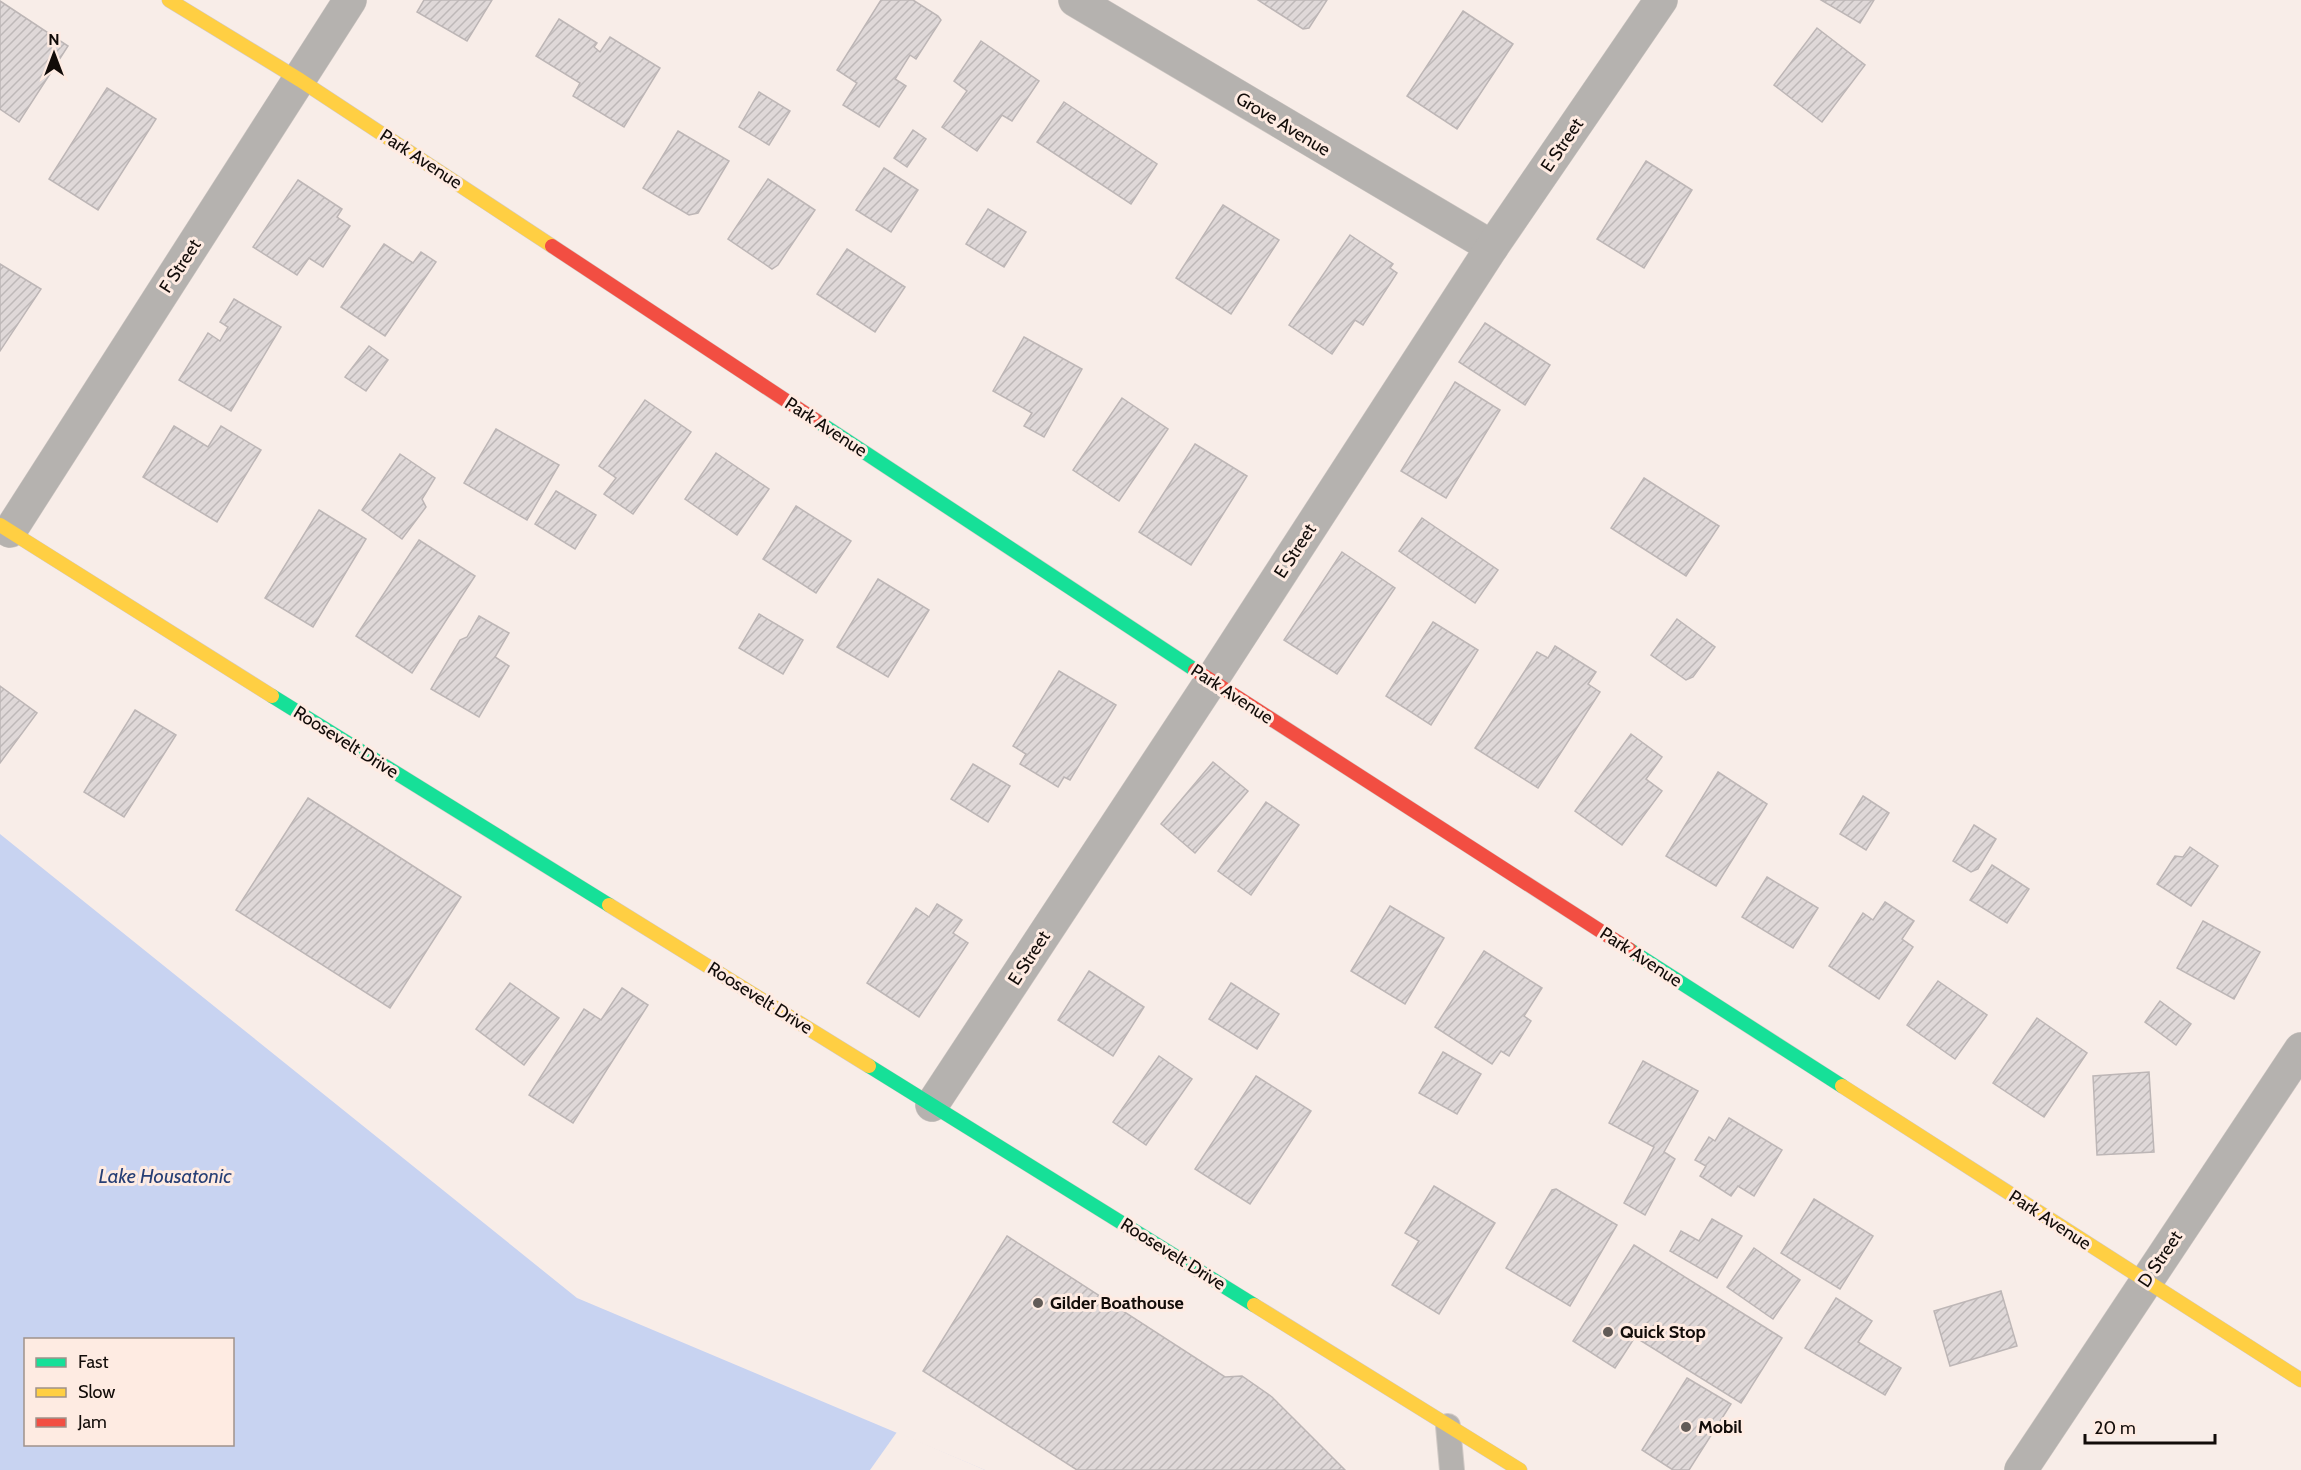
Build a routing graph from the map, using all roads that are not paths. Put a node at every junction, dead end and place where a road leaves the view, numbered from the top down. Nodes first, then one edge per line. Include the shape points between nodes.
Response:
1 (169, 0) edge
2 (350, 0) edge
3 (1075, 0) edge
4 (1661, 0) edge
5 (300, 80) junction
6 (1492, 247) junction
7 (5, 528) edge
8 (1211, 681) junction
9 (2301, 1049) edge
10 (932, 1105) junction
11 (2146, 1281) junction
12 (2301, 1380) edge
13 (1448, 1426) junction
14 (1452, 1470) edge
15 (1520, 1470) edge
16 (2020, 1470) edge

1 - 5 street, Park Avenue
2 - 5 street, F Street
3 - 6 street, Grove Avenue
4 - 6 street, E Street
5 - 7 street, F Street
5 - 8 street, Park Avenue
6 - 8 street, E Street
7 - 10 street, Roosevelt Drive
8 - 10 street, E Street
8 - 11 street, Park Avenue
9 - 11 street, D Street
10 - 13 street, Roosevelt Drive
11 - 12 street, Park Avenue
11 - 16 street, D Street
13 - 14 lane
13 - 15 street, Roosevelt Drive

